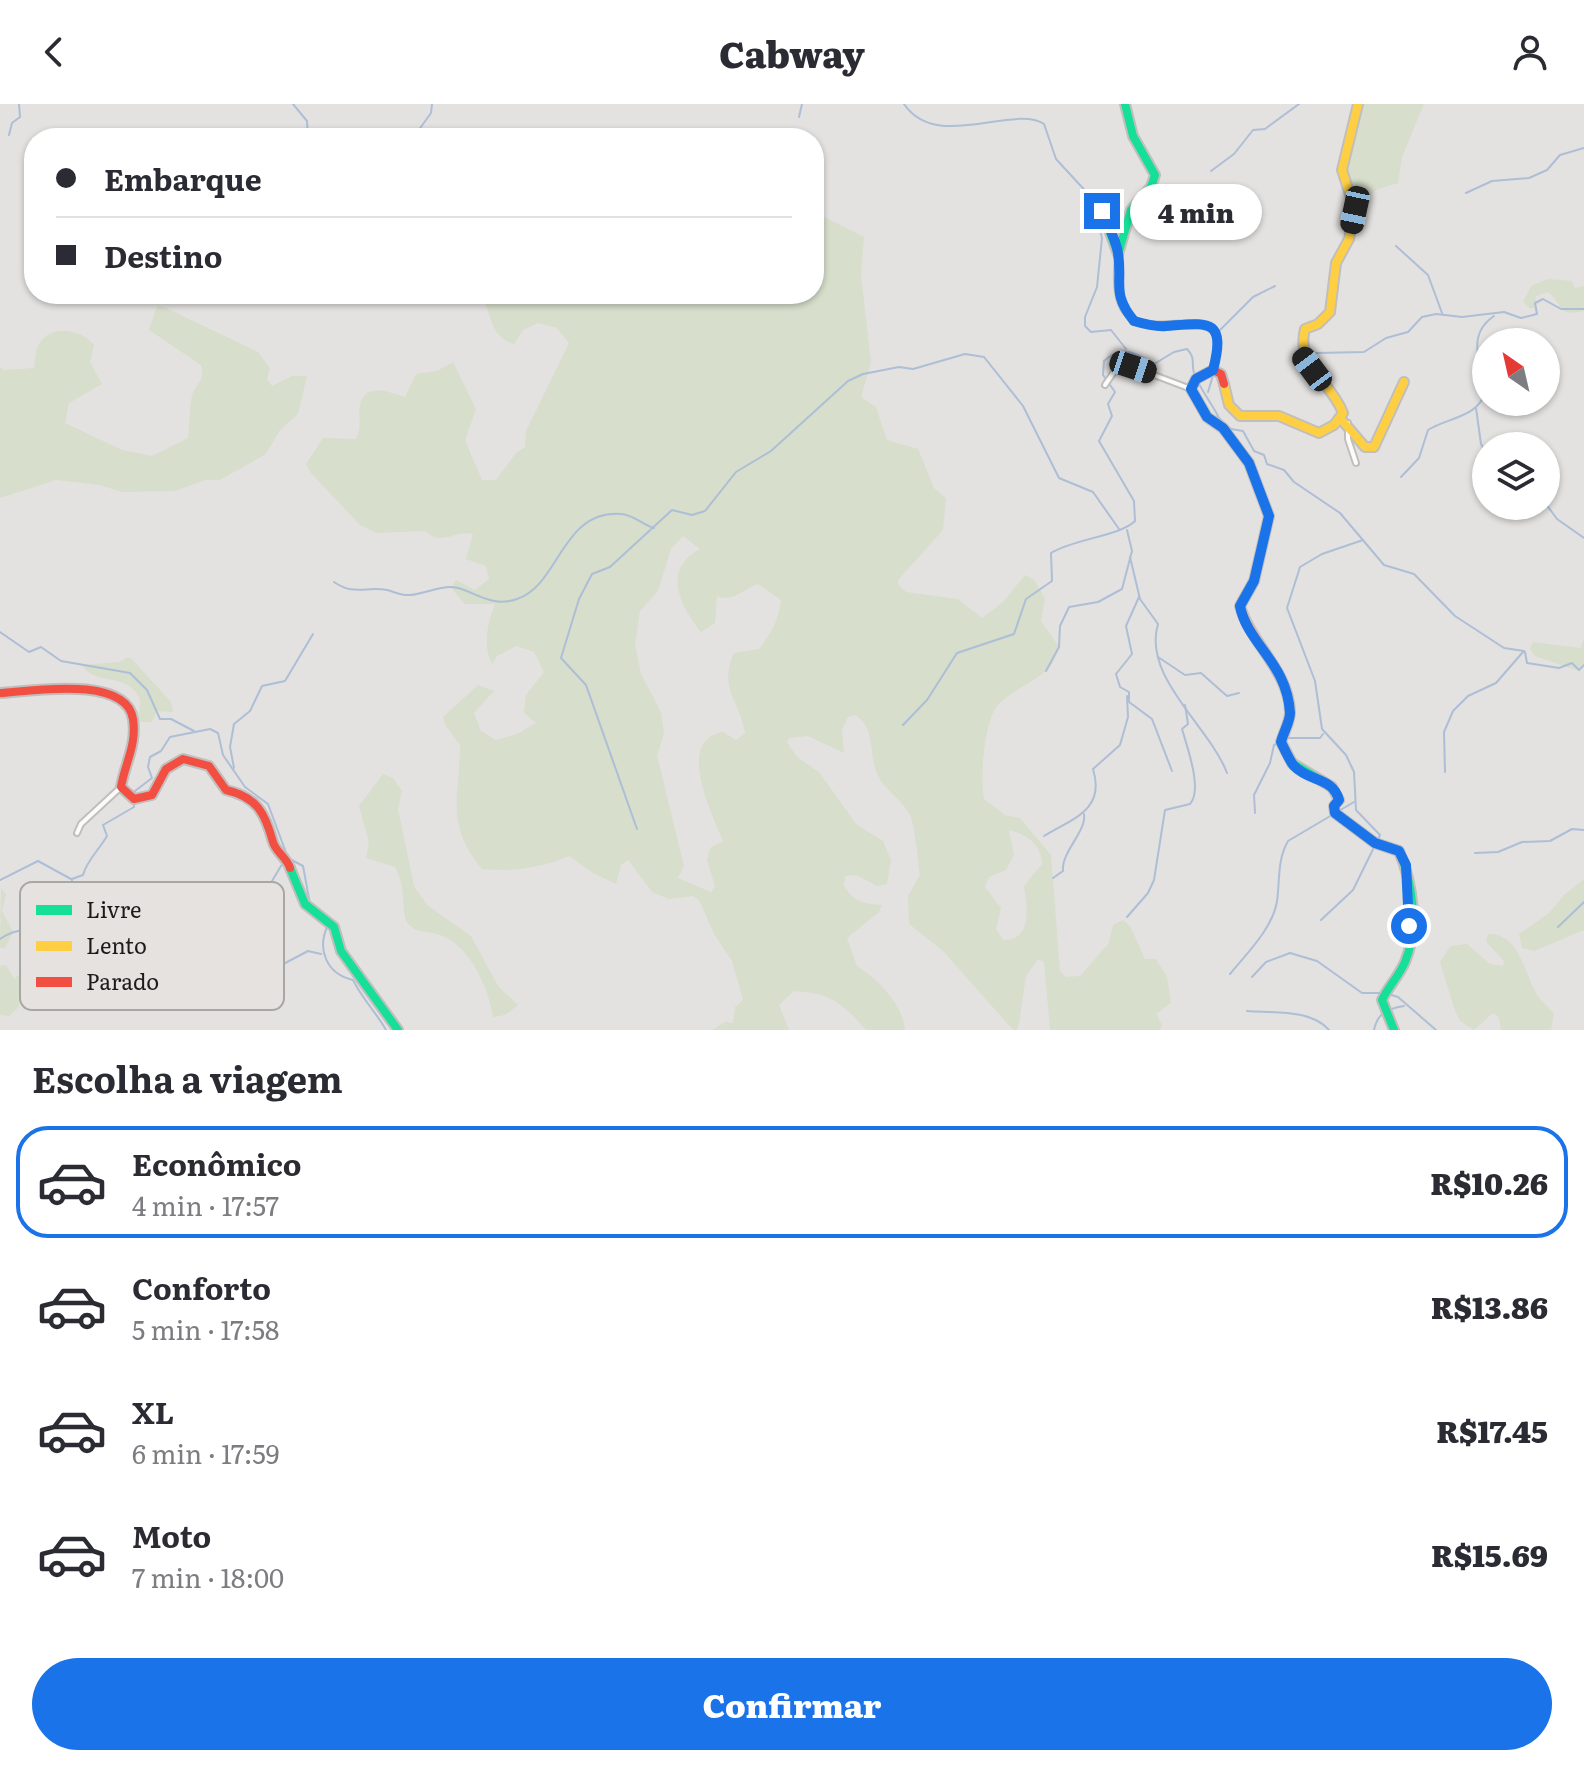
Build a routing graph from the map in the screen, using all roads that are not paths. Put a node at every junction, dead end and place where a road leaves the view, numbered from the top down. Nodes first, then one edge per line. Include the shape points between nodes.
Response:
1 (1125, 104) edge
2 (1358, 104) edge
3 (1102, 211) dead end
4 (1118, 254) junction
5 (1213, 370) junction
6 (1108, 381) dead end
7 (1404, 382) dead end
8 (1191, 389) junction
9 (1344, 420) junction
10 (1356, 463) dead end
11 (0, 693) edge
12 (121, 787) junction
13 (77, 833) dead end
14 (398, 1030) edge
15 (1394, 1030) edge

1 - 4 street via 1133,136 1155,175 1131,210
2 - 9 street via 1342,170 1355,210 1349,239 1336,263 1330,312 1305,329 1300,340 1302,356 1341,402
3 - 4 street
4 - 5 street via 1117,288 1134,321 1203,323 1213,329 1220,347
5 - 8 street
5 - 9 street via 1221,374 1229,405 1240,416 1278,416 1320,434
6 - 8 street via 1116,369 1133,367
7 - 9 street via 1374,447 1365,447
8 - 15 street via 1207,417 1223,428 1249,463 1269,516 1254,581 1240,606 1242,621 1282,676 1290,715 1281,742 1294,766 1336,789 1335,813 1375,843 1399,851 1406,865 1411,904 1407,960 1382,1000
9 - 10 street
11 - 12 street via 83,689 124,703 132,716 133,750
12 - 13 street
12 - 14 street via 127,796 147,799 159,789 166,769 190,760 209,766 226,790 256,802 272,830 273,844 288,862 297,892 334,927 341,951

